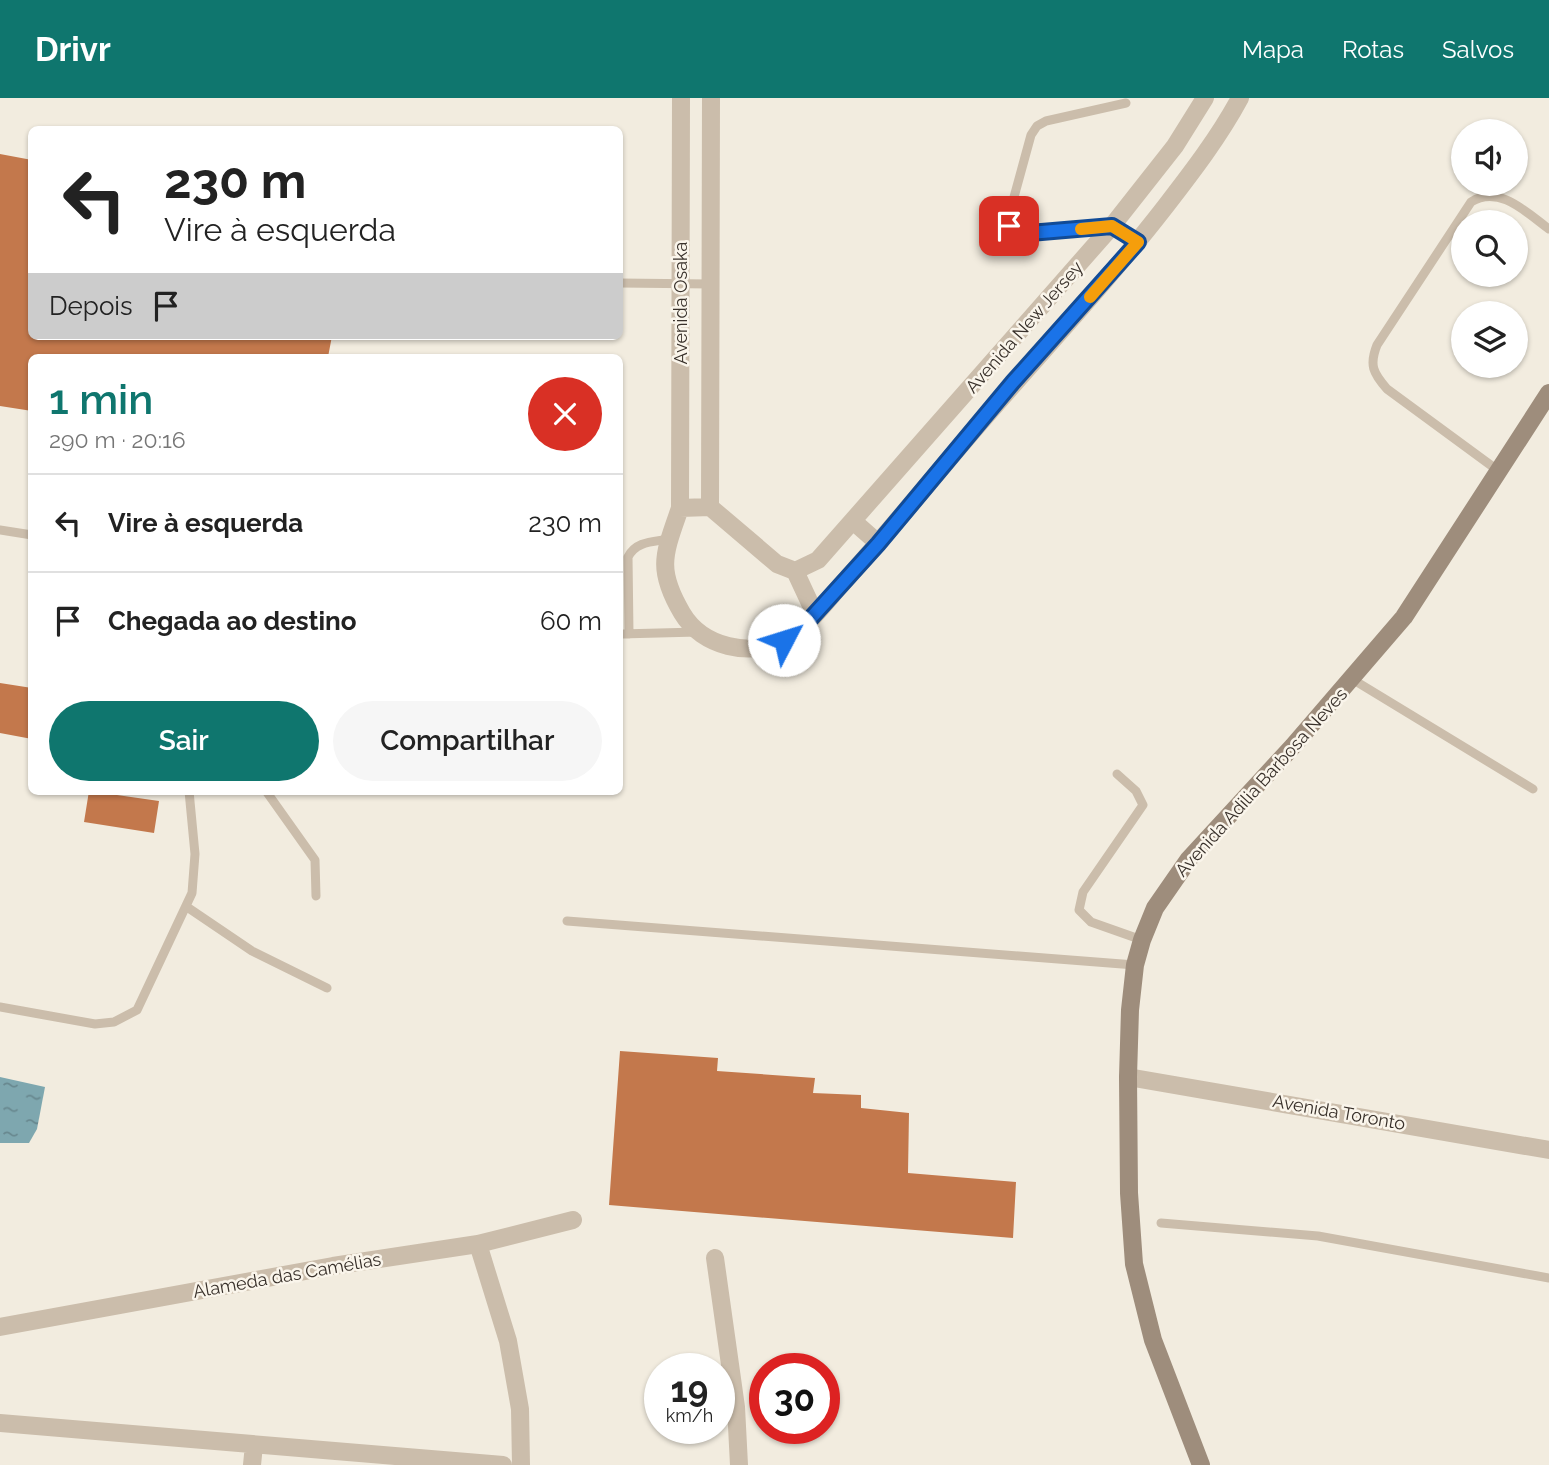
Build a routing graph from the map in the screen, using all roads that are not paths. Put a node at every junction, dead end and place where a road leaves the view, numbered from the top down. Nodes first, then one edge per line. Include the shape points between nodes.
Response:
1 (681, 98) edge
2 (711, 98) edge
3 (1240, 98) edge
4 (1126, 103) dead end
5 (1202, 104) edge
6 (1221, 131) junction
7 (681, 147) junction
8 (711, 148) junction
9 (1112, 226) junction
10 (1549, 229) edge
11 (1138, 242) junction
12 (623, 283) edge
13 (680, 284) junction
14 (710, 284) junction
15 (1549, 393) edge
16 (1500, 472) junction
17 (710, 507) junction
18 (680, 508) junction
19 (853, 521) junction
20 (0, 530) edge
21 (28, 535) edge
22 (669, 540) junction
23 (878, 544) junction
24 (795, 571) junction
25 (815, 614) junction
26 (700, 632) junction
27 (624, 634) edge
28 (1352, 679) junction
29 (1117, 774) dead end
30 (1533, 789) dead end
31 (190, 795) edge
32 (269, 795) edge
33 (316, 896) dead end
34 (187, 907) junction
35 (567, 921) dead end
36 (1142, 940) junction
37 (1135, 965) junction
38 (327, 988) dead end
39 (0, 1007) edge
40 (1128, 1077) junction
41 (1549, 1150) edge
42 (573, 1220) dead end
43 (1161, 1223) dead end
44 (478, 1244) junction
45 (715, 1258) dead end
46 (1549, 1278) edge
47 (0, 1326) edge
48 (0, 1423) edge
49 (254, 1445) junction
50 (252, 1465) edge
51 (503, 1465) edge
52 (521, 1465) edge
53 (740, 1465) edge
54 (1201, 1465) edge

1 - 7 street, Avenida Osaka
2 - 8 street, Avenida Osaka
3 - 6 street, Avenida New Jersey
4 - 9 lane via 1037,126 1008,219 1011,232 1018,234
5 - 6 street
5 - 9 street, Avenida New Jersey
6 - 11 street, Avenida New Jersey
7 - 8 street
7 - 13 street, Avenida Osaka
8 - 14 street, Avenida Osaka
9 - 11 street
9 - 19 street, Avenida New Jersey
10 - 16 lane via 1502,197 1481,195 1471,202 1377,345 1371,362 1374,374 1387,389
11 - 23 street, Avenida New Jersey
12 - 13 lane
13 - 14 lane
13 - 18 street, Avenida Osaka
14 - 17 street, Avenida Osaka
15 - 16 street, Avenida Adilia Barbosa Neves
16 - 28 street, Avenida Adilia Barbosa Neves via 1404,617
17 - 18 street
17 - 24 street via 777,564
18 - 22 street, Avenida New Jersey
19 - 23 street
19 - 24 street, Avenida New Jersey via 818,560
20 - 21 lane
22 - 26 street, Avenida New Jersey via 663,557 669,591 685,619
22 - 27 lane via 640,544 628,557
23 - 25 street, Avenida New Jersey
24 - 25 street
25 - 26 street, Avenida New Jersey via 784,640 759,651 733,648
26 - 27 lane
28 - 30 lane
28 - 36 street, Avenida Adilia Barbosa Neves via 1189,859 1155,908
29 - 36 lane via 1143,804 1083,892 1079,910 1091,922
31 - 34 lane via 194,878
32 - 33 lane via 315,860
34 - 38 lane via 252,951
34 - 39 lane via 145,999 126,1018 95,1024
35 - 37 lane
36 - 37 street, Avenida Adilia Barbosa Neves
37 - 40 street, Avenida Adilia Barbosa Neves
40 - 41 street, Avenida Toronto
40 - 54 street, Avenida Adilia Barbosa Neves via 1134,1264 1153,1339
42 - 44 street, Alameda das Camélias
43 - 46 lane via 1318,1236
44 - 47 street, Alameda das Camélias
44 - 52 street via 508,1340 520,1409
45 - 53 street
48 - 49 street
49 - 50 street
49 - 51 street

